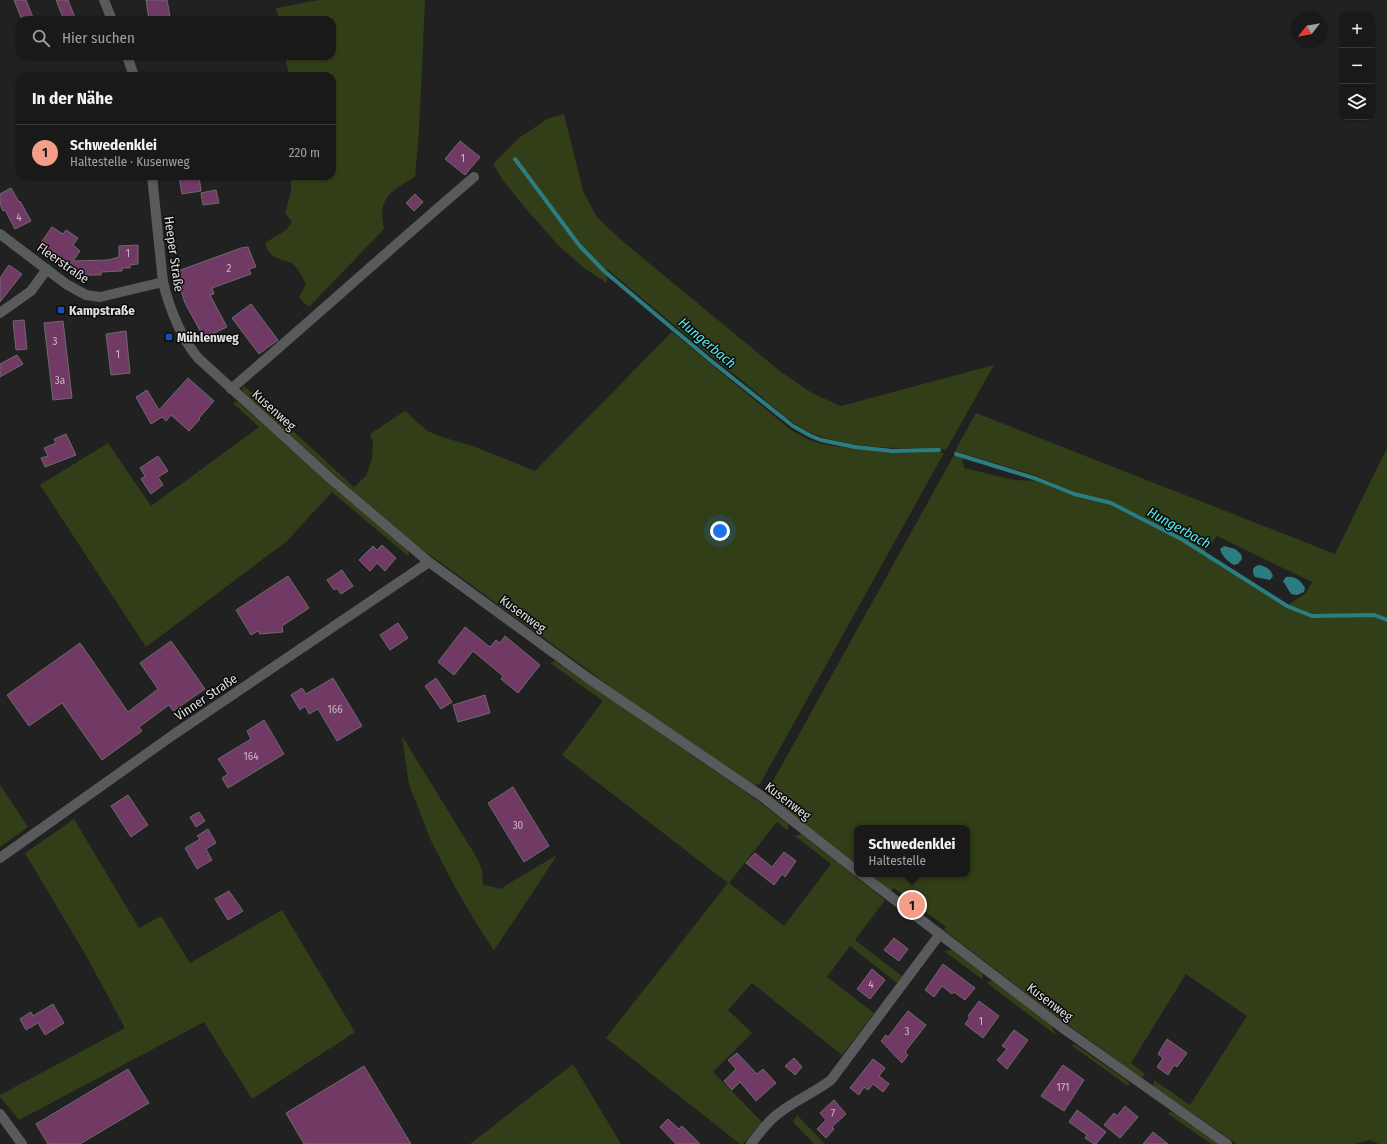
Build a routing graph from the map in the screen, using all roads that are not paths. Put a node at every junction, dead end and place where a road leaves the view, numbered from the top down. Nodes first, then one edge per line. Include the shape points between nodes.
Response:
1 (104, 0) edge
2 (110, 16) edge
3 (128, 60) edge
4 (133, 72) edge
5 (474, 177) dead end
6 (152, 180) edge
7 (0, 234) edge
8 (47, 269) junction
9 (163, 282) junction
10 (0, 313) edge
11 (194, 353) joint
12 (231, 389) junction
13 (429, 562) junction
14 (0, 858) edge
15 (854, 869) edge
16 (865, 877) edge
17 (940, 934) junction
18 (0, 1114) edge
19 (22, 1144) edge
20 (751, 1144) edge
21 (1227, 1144) edge

1 - 2 street
3 - 4 street
5 - 12 street
6 - 9 street, Heeper Straße
7 - 8 street, Fleerstraße
8 - 9 street, Fleerstraße via 76,290 91,296 100,297
8 - 10 street via 31,291
9 - 11 street, Heeper Straße via 170,307
11 - 12 street, Kusenweg
12 - 13 street, Kusenweg
13 - 14 street, Vinner Straße via 173,735
13 - 15 street, Kusenweg via 588,678 760,795
16 - 17 street, Kusenweg
17 - 20 street via 831,1080 773,1118
17 - 21 street, Kusenweg via 1064,1029
18 - 19 street

